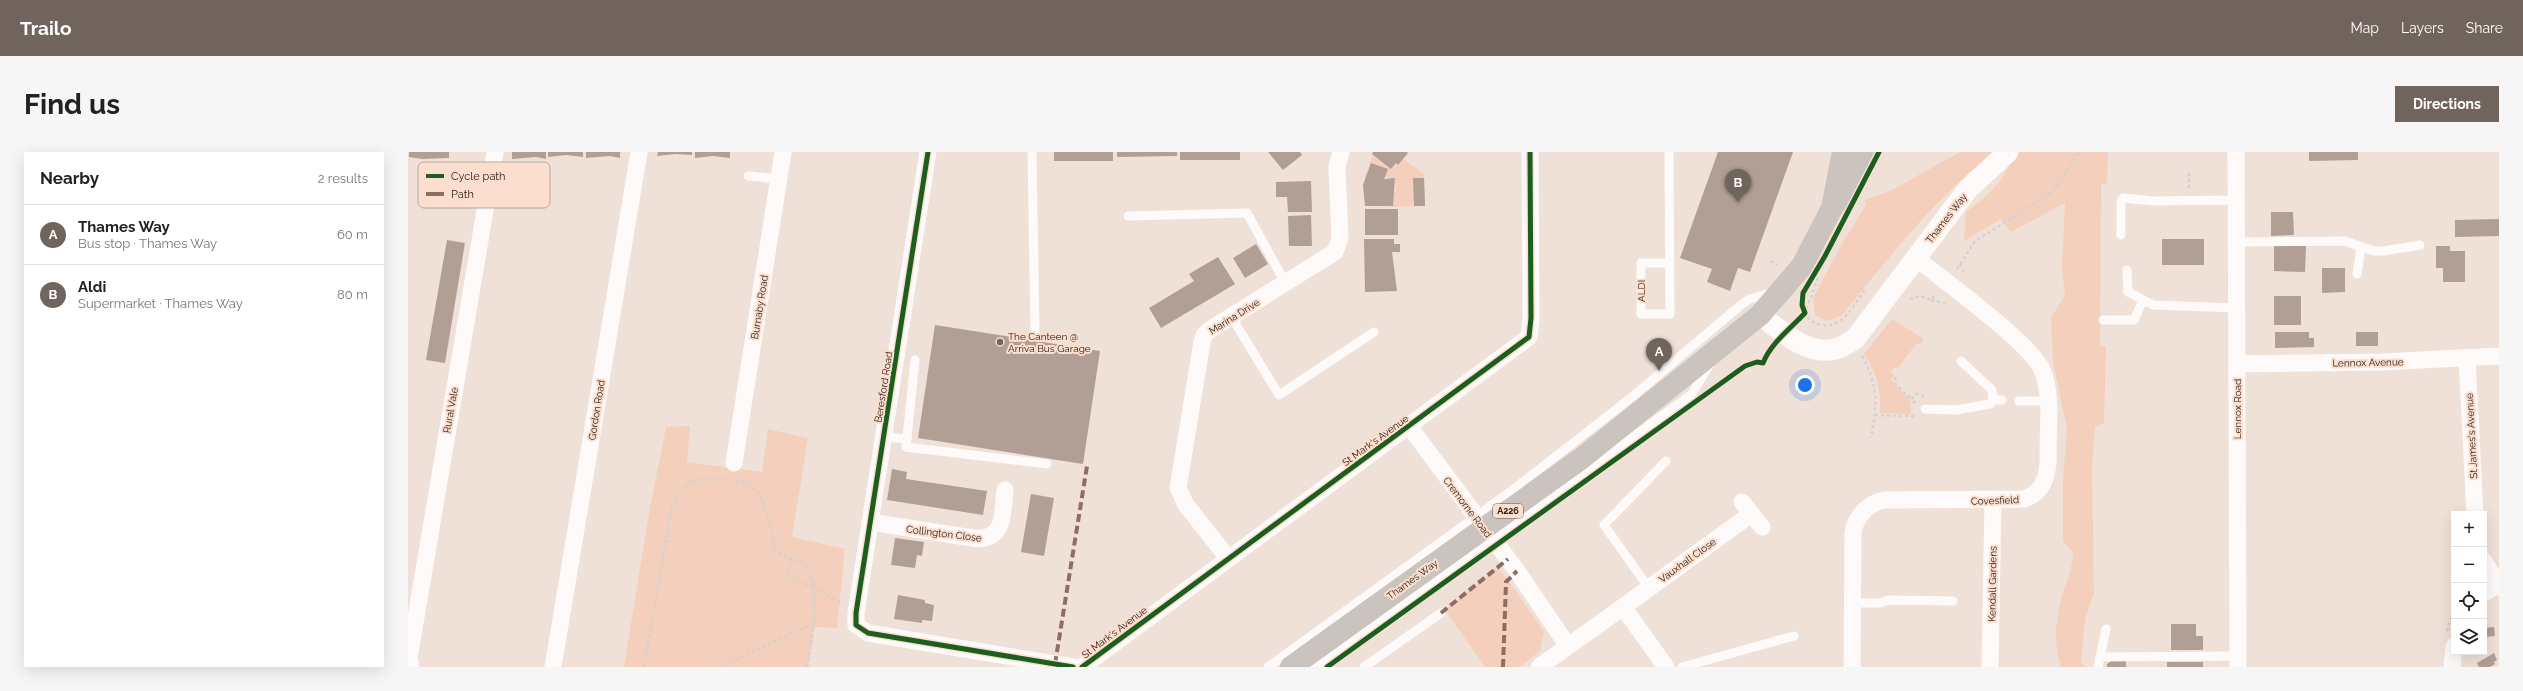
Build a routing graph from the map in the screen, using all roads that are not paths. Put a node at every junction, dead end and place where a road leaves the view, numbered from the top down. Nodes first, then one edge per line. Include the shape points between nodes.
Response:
1 (495, 152) edge
2 (639, 152) edge
3 (783, 152) edge
4 (928, 152) edge
5 (1032, 152) edge
6 (1330, 152) edge
7 (1530, 152) edge
8 (1669, 152) edge
9 (1865, 152) edge
10 (2008, 152) edge
11 (2236, 152) edge
12 (1840, 156) edge
13 (1339, 160) edge
14 (493, 162) edge
15 (748, 176) dead end
16 (779, 179) junction
17 (2236, 200) junction
18 (485, 208) edge
19 (1832, 208) junction
20 (1128, 216) dead end
21 (2120, 236) dead end
22 (2236, 242) junction
23 (2420, 245) dead end
24 (2361, 247) junction
25 (1915, 257) junction
26 (1670, 263) junction
27 (2127, 270) dead end
28 (2357, 274) dead end
29 (1286, 284) junction
30 (1782, 290) junction
31 (2143, 300) junction
32 (2237, 308) junction
33 (1760, 315) junction
34 (1231, 316) junction
35 (2103, 320) dead end
36 (1035, 332) dead end
37 (1374, 332) dead end
38 (1720, 348) junction
39 (2499, 356) edge
40 (2466, 358) junction
41 (915, 360) dead end
42 (1961, 361) dead end
43 (2237, 364) junction
44 (2019, 401) dead end
45 (2048, 401) junction
46 (1925, 409) dead end
47 (1409, 426) junction
48 (884, 437) junction
49 (907, 439) junction
50 (1666, 462) dead end
51 (734, 463) dead end
52 (1047, 464) dead end
53 (1005, 490) dead end
54 (1993, 500) junction
55 (2475, 511) edge
56 (870, 522) junction
57 (1762, 527) dead end
58 (1228, 558) junction
59 (2487, 570) edge
60 (1649, 588) junction
61 (2493, 588) edge
62 (1953, 601) dead end
63 (1852, 603) junction
64 (1622, 607) junction
65 (1441, 613) dead end
66 (856, 619) joint
67 (2106, 629) dead end
68 (1794, 636) dead end
69 (1568, 646) junction
70 (2453, 655) edge
71 (2100, 657) junction
72 (2238, 662) edge
73 (1093, 664) edge
74 (411, 667) edge
75 (552, 667) edge
76 (1073, 667) edge
77 (1268, 667) edge
78 (1291, 667) edge
79 (1314, 667) edge
80 (1364, 667) edge
81 (1539, 667) edge
82 (1666, 667) edge
83 (1682, 667) edge
84 (1852, 667) edge
85 (1990, 667) edge
86 (2098, 667) edge
87 (2452, 667) edge

1 - 14 street, Rural Vale
2 - 75 street, Gordon Road
3 - 16 street, Burnaby Road
4 - 48 street, Beresford Road
5 - 36 lane
6 - 13 street, Marina Drive
7 - 47 street, St Mark's Avenue via 1530,335
8 - 26 lane
9 - 19 main road, Thames Way / A226 via 1850,183
10 - 25 street, Thames Way via 1968,189
11 - 17 street, Lennox Road
12 - 19 main road, Thames Way / A226
13 - 29 street, Marina Drive via 1338,246 1330,257
15 - 16 lane
16 - 51 street, Burnaby Road
17 - 21 lane via 2154,201 2123,198
17 - 22 street, Lennox Road
18 - 74 street, Rural Vale via 424,564 409,658
19 - 30 main road, Thames Way / A226 via 1802,266
20 - 29 lane via 1246,213
22 - 24 lane via 2338,241
22 - 32 street, Lennox Road
23 - 24 lane via 2383,251
24 - 28 lane
25 - 33 street, Thames Way via 1855,339 1836,349 1814,350 1786,335
25 - 45 street, Covesfield via 2034,357 2044,372
26 - 26 lane, ALDI via 1670,314 1641,314 1641,264
27 - 31 lane via 2128,292
29 - 34 street, Marina Drive
30 - 33 main road, Thames Way / A226
30 - 77 lane via 1750,299 1742,304 1632,397 1510,492
31 - 32 lane via 2153,305
31 - 35 lane via 2134,320
32 - 43 street, Lennox Road
33 - 38 main road, Thames Way / A226
34 - 37 lane via 1279,395
34 - 58 street, Marina Drive via 1207,332 1202,342 1178,481 1182,499
38 - 78 main road, Thames Way / A226 via 1582,458
38 - 79 lane via 1691,395
39 - 40 street, Lennox Avenue
40 - 43 street, Lennox Avenue
40 - 55 street, St James's Avenue
41 - 49 lane
42 - 46 lane via 1992,390 1997,400 1990,404 1964,409
43 - 72 street, Lennox Road
44 - 45 lane
45 - 54 street, Covesfield via 2048,462 2044,483 2028,498
47 - 58 street, St Mark's Avenue
47 - 69 street, Cremorne Road via 1505,555
48 - 49 lane
48 - 56 street, Beresford Road
49 - 52 lane via 906,447
50 - 60 lane via 1604,525
53 - 56 street, Collington Close via 999,531 991,538 979,539
54 - 63 street, Covesfield via 1884,500 1871,504 1854,528
54 - 85 street, Kendall Gardens
56 - 66 street, Beresford Road
57 - 60 street, Vauxhall Close via 1747,508
58 - 73 street, St Mark's Avenue
59 - 61 street
60 - 64 street, Vauxhall Close
62 - 63 lane via 1888,600 1880,603
63 - 84 street, Covesfield
64 - 69 street, Vauxhall Close
64 - 82 street
65 - 80 lane
66 - 76 street, St Mark's Avenue via 868,633
67 - 71 lane
68 - 83 lane
69 - 81 street, Vauxhall Close
70 - 87 street
71 - 72 lane
71 - 86 lane

